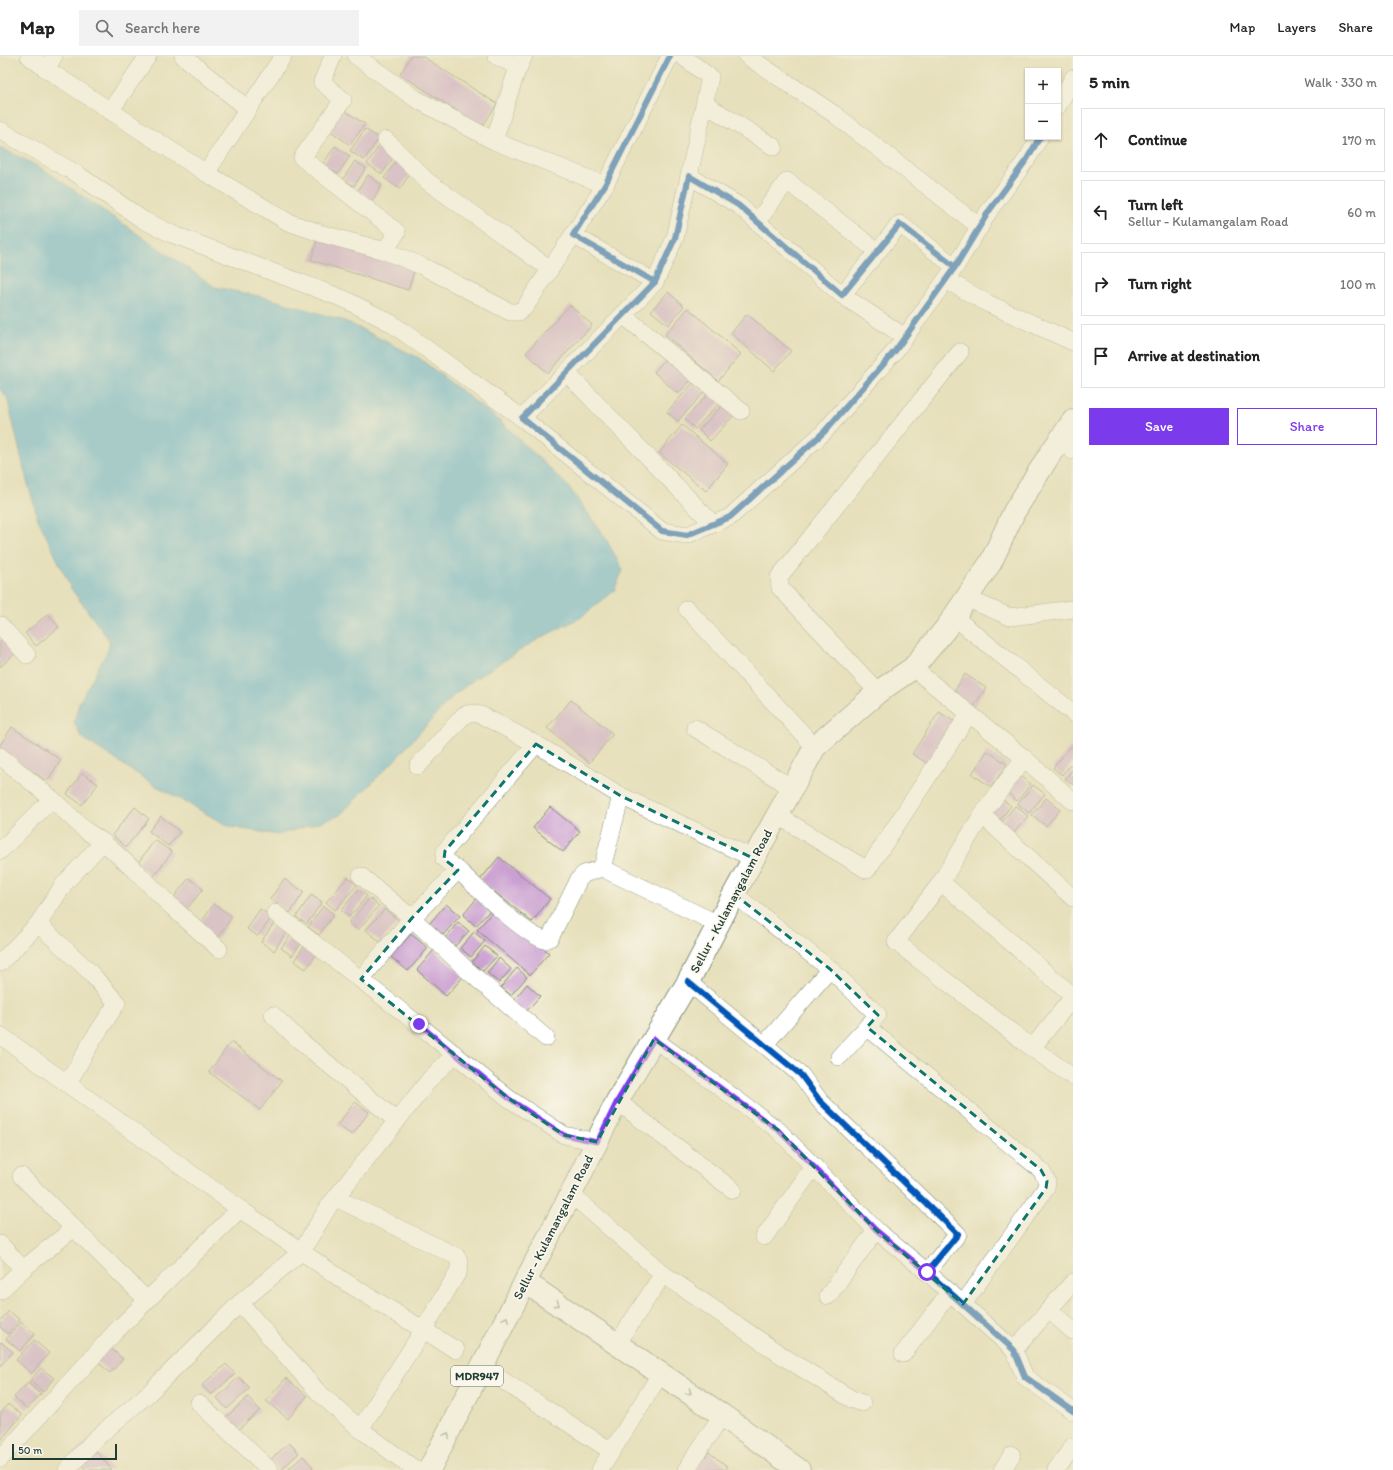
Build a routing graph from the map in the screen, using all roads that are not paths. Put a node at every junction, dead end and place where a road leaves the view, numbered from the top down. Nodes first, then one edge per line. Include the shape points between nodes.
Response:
1 (29, 56) edge
2 (148, 56) edge
3 (183, 56) edge
4 (282, 56) edge
5 (333, 56) edge
6 (356, 56) edge
7 (496, 56) edge
8 (670, 56) edge
9 (682, 56) edge
10 (748, 56) edge
11 (521, 61) edge
12 (50, 63) edge
13 (1073, 78) edge
14 (705, 104) junction
15 (1059, 104) edge
16 (248, 109) junction
17 (110, 111) junction
18 (0, 130) edge
19 (386, 140) dead end
20 (1038, 140) edge
21 (494, 141) junction
22 (774, 147) dead end
23 (206, 173) junction
24 (689, 176) junction
25 (605, 185) junction
26 (757, 222) junction
27 (980, 227) junction
28 (573, 235) junction
29 (385, 251) junction
30 (878, 252) junction
31 (550, 269) junction
32 (950, 274) junction
33 (655, 282) junction
34 (842, 295) junction
35 (623, 315) junction
36 (905, 337) junction
37 (1073, 342) edge
38 (960, 352) dead end
39 (567, 373) junction
40 (741, 411) dead end
41 (522, 418) junction
42 (1073, 421) edge
43 (1066, 445) edge
44 (713, 524) junction
45 (966, 598) junction
46 (1073, 608) edge
47 (687, 609) dead end
48 (954, 617) junction
49 (0, 625) edge
50 (27, 655) dead end
51 (913, 668) junction
52 (878, 692) junction
53 (1073, 713) edge
54 (970, 714) junction
55 (696, 728) dead end
56 (536, 744) junction
57 (815, 746) junction
58 (0, 756) edge
59 (1024, 758) junction
60 (418, 766) dead end
61 (792, 788) junction
62 (621, 796) junction
63 (52, 799) junction
64 (1073, 801) edge
65 (777, 814) junction
66 (982, 815) junction
67 (103, 842) junction
68 (0, 851) edge
69 (753, 858) junction
70 (458, 870) junction
71 (594, 870) junction
72 (361, 876) dead end
73 (940, 882) junction
74 (734, 894) junction
75 (1073, 898) edge
76 (275, 913) dead end
77 (412, 918) junction
78 (38, 924) junction
79 (718, 924) junction
80 (219, 949) dead end
81 (0, 963) edge
82 (830, 969) junction
83 (361, 979) junction
84 (688, 982) junction
85 (1073, 997) edge
86 (273, 1015) dead end
87 (867, 1027) junction
88 (0, 1035) edge
89 (546, 1038) dead end
90 (654, 1039) junction
91 (764, 1044) junction
92 (1032, 1048) junction
93 (454, 1054) junction
94 (839, 1057) dead end
95 (1073, 1077) edge
96 (68, 1083) junction
97 (617, 1101) junction
98 (397, 1121) junction
99 (597, 1142) junction
100 (814, 1166) junction
101 (21, 1176) dead end
102 (732, 1190) dead end
103 (571, 1194) junction
104 (336, 1198) junction
105 (240, 1210) junction
106 (74, 1228) junction
107 (876, 1230) junction
108 (764, 1238) dead end
109 (0, 1244) edge
110 (301, 1252) junction
111 (23, 1269) junction
112 (927, 1272) junction
113 (663, 1274) junction
114 (525, 1282) junction
115 (1073, 1282) edge
116 (0, 1290) edge
117 (950, 1292) junction
118 (828, 1296) dead end
119 (147, 1300) junction
120 (240, 1304) junction
121 (963, 1304) junction
122 (1049, 1310) junction
123 (424, 1329) junction
124 (1073, 1331) edge
125 (617, 1344) junction
126 (456, 1350) dead end
127 (1014, 1350) junction
128 (903, 1354) dead end
129 (482, 1367) junction
130 (661, 1373) junction
131 (199, 1403) dead end
132 (862, 1403) dead end
133 (1073, 1412) edge
134 (722, 1415) junction
135 (360, 1429) junction
136 (1073, 1446) edge
137 (611, 1451) junction
138 (1012, 1455) dead end
139 (0, 1459) edge
140 (67, 1470) edge
141 (270, 1470) edge
142 (420, 1470) edge
143 (600, 1470) edge
144 (686, 1470) edge
145 (800, 1470) edge
146 (1002, 1470) edge
147 (1056, 1470) edge

1 - 12 street
2 - 17 street
3 - 16 street
4 - 16 street
5 - 29 street via 322,82 343,100 302,158 397,232
6 - 21 street via 416,99
7 - 11 street
8 - 25 street
9 - 14 street via 710,77
10 - 27 street via 834,114
11 - 21 street
12 - 17 street
13 - 15 street
14 - 22 street
14 - 24 street
16 - 23 street
17 - 23 street
18 - 41 street via 77,174 142,220 172,234 344,299 391,323
19 - 31 street via 427,181
20 - 27 street
21 - 25 street
23 - 29 street via 288,222
24 - 26 street via 738,205
24 - 33 street via 675,238
25 - 28 street
26 - 30 street via 787,181
26 - 34 street
27 - 32 street
28 - 31 street
28 - 33 street
29 - 31 street via 422,266 510,312 519,312 525,307
30 - 32 street via 900,224
30 - 34 street
32 - 36 street
32 - 37 street via 989,304
33 - 35 street
34 - 36 street
35 - 39 street
35 - 40 street
36 - 44 street via 824,432 730,517
38 - 52 street via 778,577 780,588
39 - 41 street
39 - 44 street
41 - 44 street via 662,531 687,534
42 - 43 main road, Sellur - Kulamangalam Road / MDR947
43 - 45 main road, Sellur - Kulamangalam Road / MDR947 via 1014,512 991,562
45 - 46 street via 1010,617
45 - 48 main road, Sellur - Kulamangalam Road / MDR947
47 - 57 street
48 - 51 main road, Sellur - Kulamangalam Road / MDR947
48 - 53 street
49 - 50 street
51 - 52 main road, Sellur - Kulamangalam Road / MDR947
51 - 54 street
52 - 57 main road, Sellur - Kulamangalam Road / MDR947
54 - 59 street
54 - 65 street via 867,870
55 - 61 street
56 - 60 street via 481,714 472,713 464,715
56 - 62 street
56 - 70 street via 445,851 444,859
57 - 61 main road, Sellur - Kulamangalam Road / MDR947
58 - 63 street
59 - 64 street
59 - 66 street
61 - 65 main road, Sellur - Kulamangalam Road / MDR947
62 - 69 street
62 - 71 street
63 - 67 street via 85,830
63 - 68 street
65 - 69 main road, Sellur - Kulamangalam Road / MDR947
66 - 73 street
66 - 75 street
67 - 78 street via 64,884
67 - 80 street
69 - 74 main road, Sellur - Kulamangalam Road / MDR947
70 - 71 street via 508,915 538,938 545,940 550,938 579,879
70 - 77 street
71 - 79 street
72 - 77 street
73 - 85 street
73 - 92 street via 896,942
74 - 79 main road, Sellur - Kulamangalam Road / MDR947
74 - 82 street
76 - 83 street
77 - 83 street
77 - 89 street via 467,970
78 - 81 street
78 - 96 street via 89,971 118,1003
79 - 84 main road, Sellur - Kulamangalam Road / MDR947
82 - 87 street via 878,1015
82 - 91 street
83 - 93 street
84 - 90 main road, Sellur - Kulamangalam Road / MDR947
84 - 91 street
85 - 92 street
86 - 98 street
87 - 94 street
87 - 121 street via 1040,1170 1047,1181 1046,1188
88 - 96 street
90 - 97 main road, Sellur - Kulamangalam Road / MDR947
90 - 100 street via 778,1130
91 - 112 street via 801,1075 820,1101 958,1234
92 - 95 street
93 - 98 street via 430,1079
93 - 99 street via 508,1098 564,1135
96 - 105 street
97 - 99 main road, Sellur - Kulamangalam Road / MDR947
97 - 102 street
98 - 104 street
99 - 103 main road, Sellur - Kulamangalam Road / MDR947
100 - 107 street
100 - 108 street
101 - 106 street
103 - 113 street
103 - 114 main road, Sellur - Kulamangalam Road / MDR947
104 - 110 street
104 - 123 street via 456,1256 460,1262 458,1272
105 - 110 street
105 - 119 street
106 - 111 street
106 - 119 street
107 - 112 street
107 - 118 street
109 - 111 street
110 - 120 street
110 - 123 street
111 - 116 street
112 - 117 street
113 - 125 street
113 - 132 street via 784,1357
114 -> 125 main road
129 -> 114 main road, Sellur - Kulamangalam Road / MDR947
115 - 122 street
117 - 121 street
117 - 128 street
119 - 139 street
120 - 135 street via 318,1392
120 - 140 street via 149,1393 94,1440
121 - 127 street
122 - 124 street
122 - 127 street
123 - 126 street
123 - 135 street
125 - 130 main road
127 - 133 street via 1025,1377
129 - 137 street
142 -> 129 main road, Sellur - Kulamangalam Road / MDR947
130 -> 134 main road
130 - 137 street
131 - 141 street
134 - 144 street
134 - 145 main road
135 - 142 street
136 - 147 street
137 - 143 street
138 - 146 street

